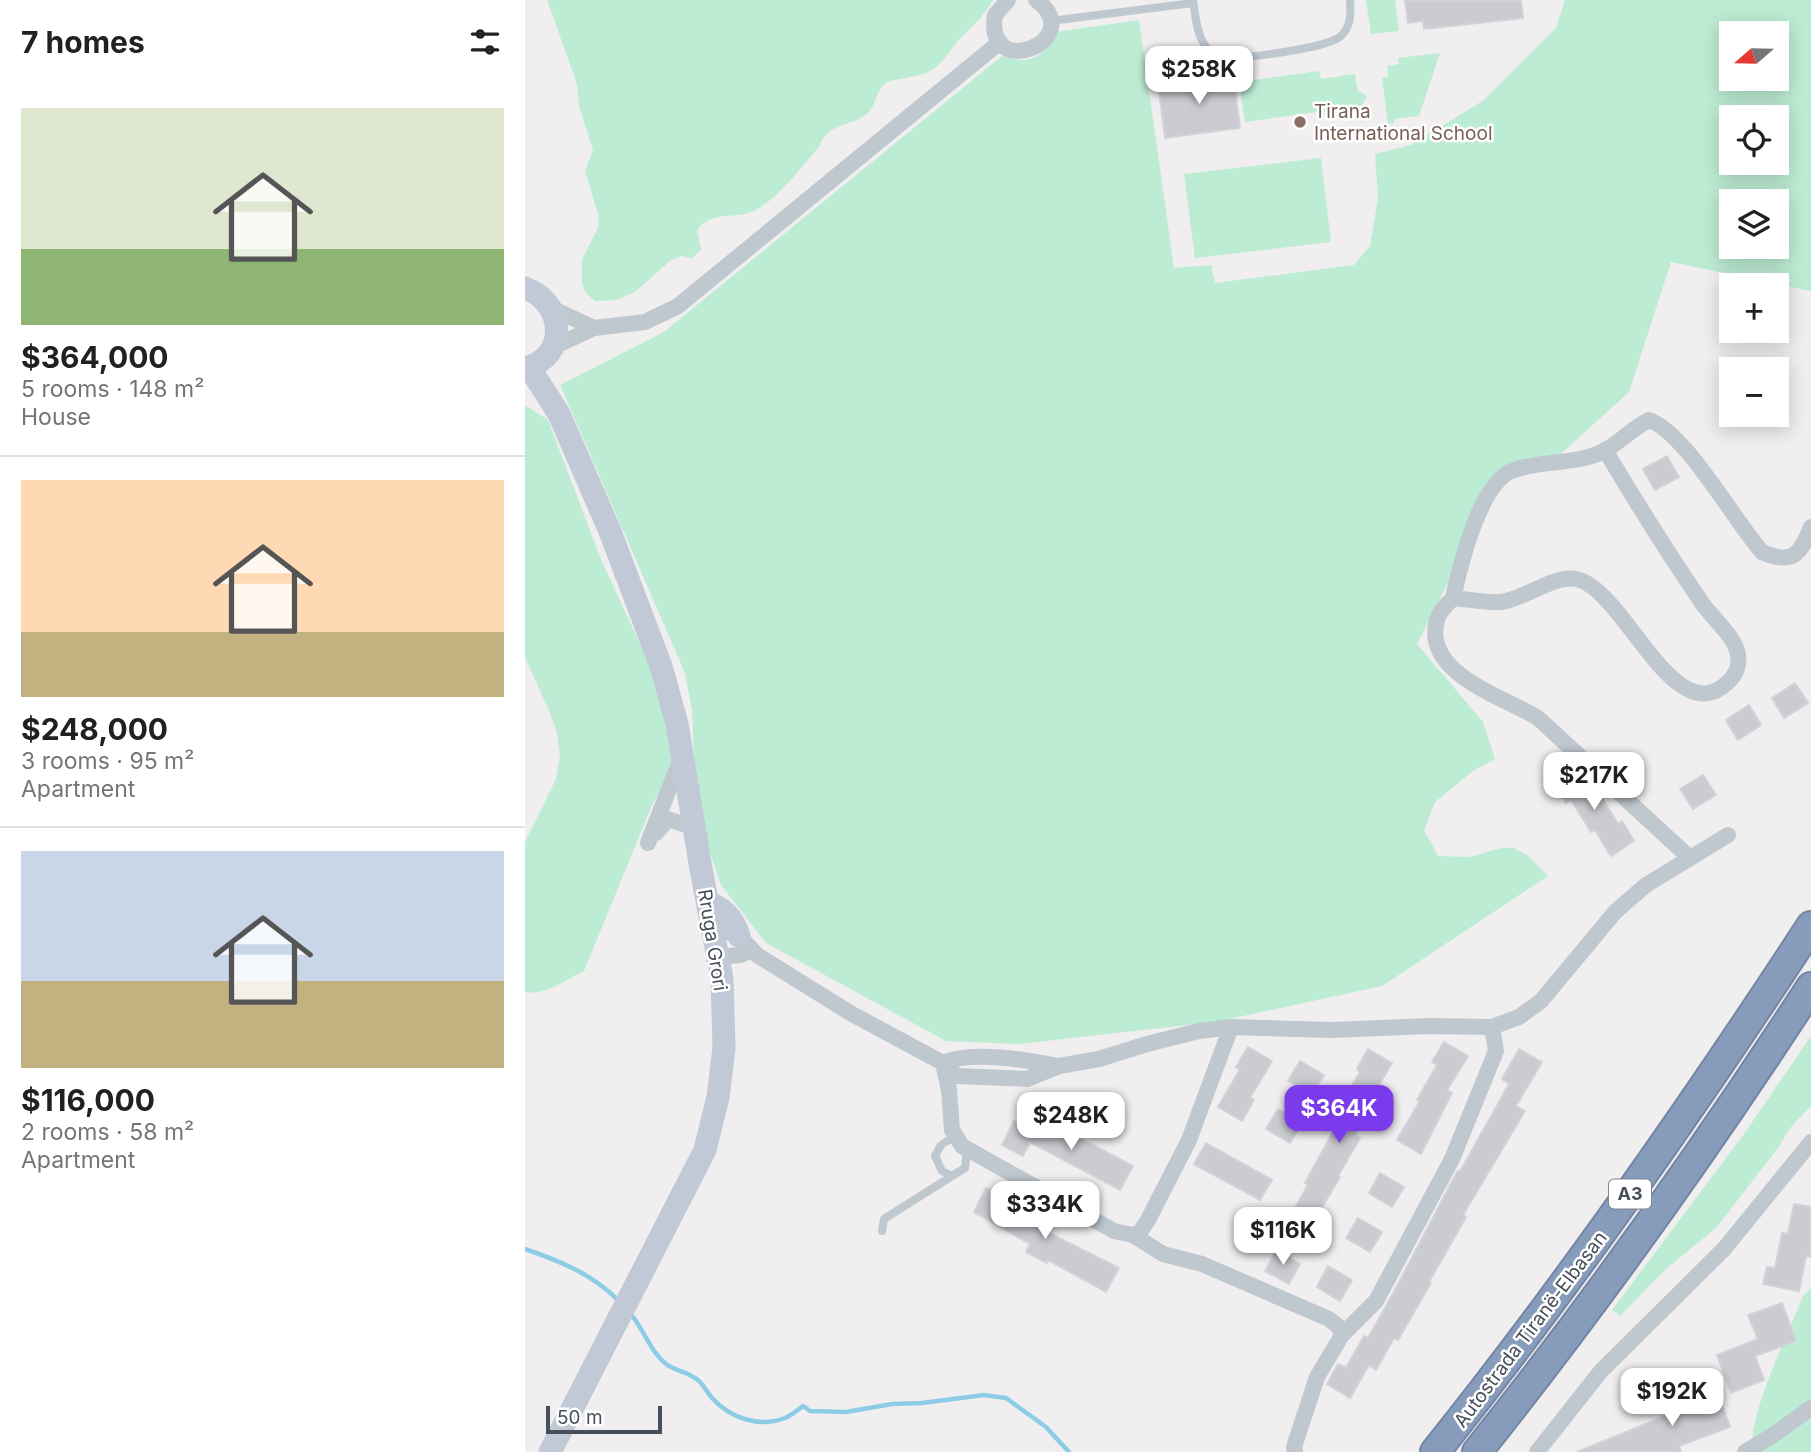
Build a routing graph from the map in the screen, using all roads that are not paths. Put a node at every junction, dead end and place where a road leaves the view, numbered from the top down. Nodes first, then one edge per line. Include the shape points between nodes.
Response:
1 (1008, 0) edge
2 (1036, 0) edge
3 (1350, 0) edge
4 (1193, 1) edge
5 (1050, 21) junction
6 (1000, 42) junction
7 (525, 287) edge
8 (553, 309) junction
9 (594, 328) junction
10 (539, 359) edge
11 (1605, 450) junction
12 (1811, 527) edge
13 (1453, 598) junction
14 (681, 755) junction
15 (687, 787) junction
16 (669, 819) junction
17 (694, 828) junction
18 (1728, 835) dead end
19 (1690, 858) junction
20 (708, 903) junction
21 (1811, 926) edge
22 (745, 943) junction
23 (716, 946) junction
24 (1811, 987) edge
25 (1231, 1027) junction
26 (1492, 1027) junction
27 (943, 1063) junction
28 (954, 1136) junction
29 (1811, 1142) edge
30 (967, 1150) junction
31 (952, 1176) junction
32 (881, 1231) dead end
33 (1133, 1235) junction
34 (1342, 1335) junction
35 (1811, 1408) edge
36 (550, 1452) edge
37 (1295, 1452) edge
38 (1435, 1452) edge
39 (1476, 1452) edge
40 (1537, 1452) edge
41 (1745, 1452) edge

1 - 6 street via 995,15
2 - 5 street
3 - 4 lane via 1348,26 1333,41 1232,59 1211,54 1203,46
4 - 5 lane
5 - 6 street via 1046,38 1033,50 1015,51
6 - 9 street via 678,306 645,322
7 - 8 main road
8 - 9 street
8 - 10 main road via 557,328
9 - 10 street
10 - 14 main road, Rruga Grori via 661,666
11 - 12 street via 1649,420 1685,451 1762,552 1789,558 1802,551
11 - 13 street via 1515,469 1497,480 1459,570
11 - 13 street via 1658,539 1735,647 1739,666 1729,682 1707,694 1695,694 1679,685 1606,597 1577,579 1557,580 1500,602
13 - 19 street via 1436,621 1436,639 1457,672 1484,692 1538,718
14 - 15 main road, Rruga Grori
14 - 16 street via 648,843
15 - 16 street
15 - 17 main road, Rruga Grori
16 - 17 street
17 - 20 main road, Rruga Grori
18 - 19 street
19 - 26 street via 1646,884 1615,912 1541,1001 1519,1017
20 - 22 main road via 723,910
20 - 23 main road, Rruga Grori
21 - 38 highway, Autostrada Tiranë-Elbasan / A3 via 1612,1220
22 - 23 street via 726,958
22 - 23 street via 723,931
22 - 27 street via 852,1014
23 - 36 main road, Rruga Grori via 724,1048 705,1150
24 - 39 highway, Autostrada Tiranë-Elbasan / A3 via 1635,1242
25 - 26 street
25 - 27 street via 1059,1066 1027,1079 957,1076
25 - 33 street via 1189,1140 1148,1220
26 - 34 street via 1496,1051 1452,1159 1376,1301
27 - 28 street
28 - 30 street
28 - 31 lane via 935,1156 942,1171
29 - 40 street via 1724,1249 1601,1371
30 - 31 lane via 965,1168
30 - 33 street via 1103,1225
31 - 32 lane via 884,1219
33 - 34 street via 1163,1254 1202,1264 1329,1319
34 - 37 street via 1317,1377
35 - 41 street

